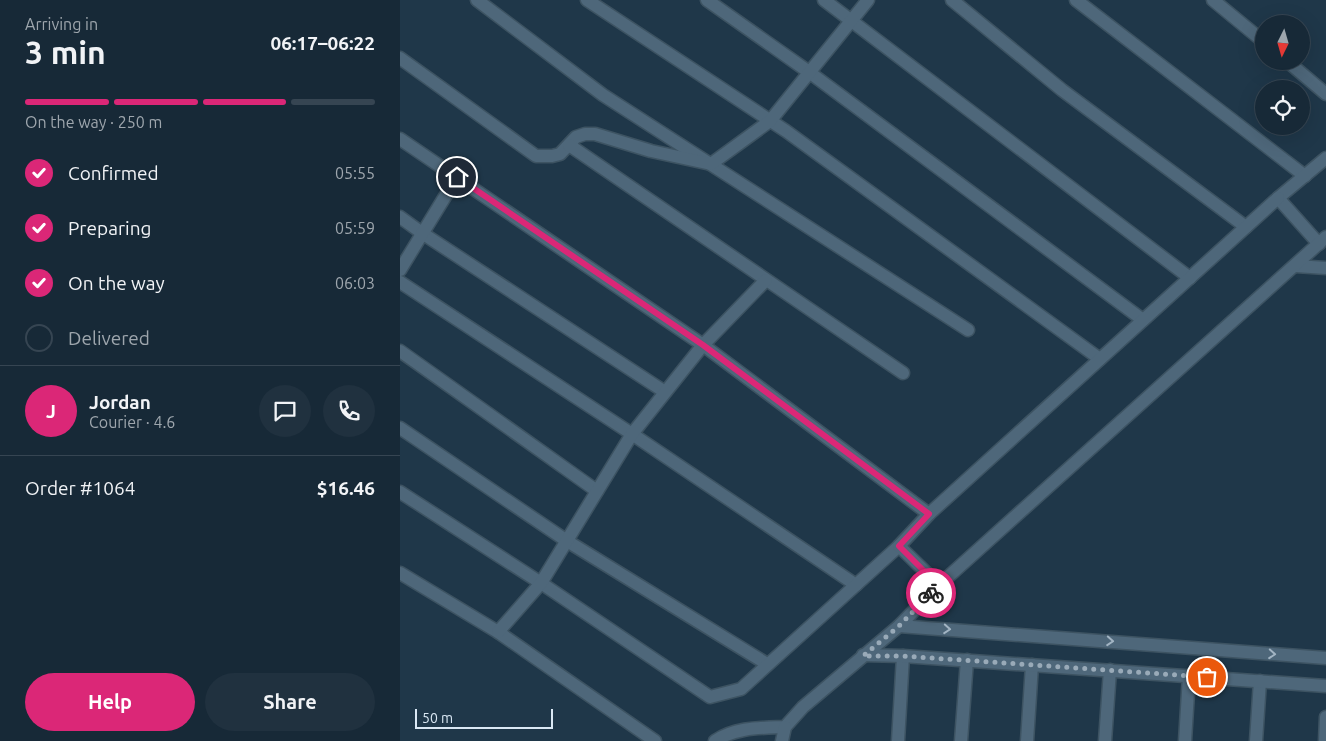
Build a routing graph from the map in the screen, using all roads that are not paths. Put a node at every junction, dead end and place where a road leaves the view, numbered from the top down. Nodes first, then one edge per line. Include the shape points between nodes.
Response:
1 (477, 0) edge
2 (588, 0) edge
3 (707, 0) edge
4 (824, 0) edge
5 (868, 0) edge
6 (952, 0) edge
7 (1076, 0) edge
8 (1213, 0) edge
9 (852, 20) junction
10 (1255, 35) edge
11 (400, 58) edge
12 (1298, 70) edge
13 (809, 72) junction
14 (1326, 94) edge
15 (770, 121) junction
16 (400, 139) edge
17 (569, 145) junction
18 (1326, 158) edge
19 (711, 164) junction
20 (1304, 176) junction
21 (457, 177) junction
22 (1278, 198) junction
23 (400, 217) edge
24 (1246, 227) junction
25 (422, 233) junction
26 (1323, 241) edge
27 (1296, 266) junction
28 (1326, 268) edge
29 (400, 270) edge
30 (1190, 278) junction
31 (766, 280) junction
32 (400, 282) edge
33 (1143, 320) junction
34 (968, 330) dead end
35 (703, 345) junction
36 (400, 352) edge
37 (1100, 360) junction
38 (903, 373) dead end
39 (665, 392) junction
40 (400, 428) edge
41 (632, 434) junction
42 (597, 491) junction
43 (400, 492) edge
44 (929, 514) junction
45 (567, 540) junction
46 (899, 546) junction
47 (400, 573) edge
48 (541, 582) junction
49 (856, 585) junction
50 (938, 585) junction
51 (899, 626) junction
52 (498, 632) junction
53 (863, 656) junction
54 (903, 656) junction
55 (1326, 658) edge
56 (967, 660) junction
57 (768, 664) junction
58 (1032, 665) junction
59 (1110, 670) junction
60 (1189, 676) junction
61 (1260, 681) junction
62 (1326, 686) edge
63 (1326, 717) edge
64 (785, 727) junction
65 (732, 736) edge
66 (655, 741) edge
67 (715, 741) edge
68 (782, 741) edge
69 (898, 741) edge
70 (961, 741) edge
71 (1027, 741) edge
72 (1105, 741) edge
73 (1185, 741) edge
74 (1256, 741) edge
75 (1324, 741) edge

1 - 19 street via 604,95
2 - 15 street
3 - 13 street
4 - 9 street
5 - 9 street
6 - 24 street via 1062,90
7 - 20 street
8 - 10 street
9 - 13 street
9 - 30 street
11 - 17 street via 536,156 560,154
12 - 14 street
13 - 15 street
13 - 33 street
15 - 19 street
15 - 37 street
16 - 21 street
17 - 19 street via 576,137 594,134
17 - 31 street
18 - 20 street
19 - 34 street
20 - 22 street
21 - 25 street
21 - 35 street
22 - 24 street
22 - 26 street
23 - 25 street
24 - 30 street
25 - 29 street
25 - 39 street
26 - 27 street
27 - 28 street
27 - 50 street
30 - 33 street
31 - 35 street
31 - 38 street
32 - 41 street
33 - 37 street
35 - 39 street
35 - 44 street
36 - 42 street
37 - 44 street
39 - 41 street
40 - 45 street
41 - 42 street
41 - 49 street
42 - 45 street
43 - 48 street
44 - 46 street
45 - 48 street
45 - 57 street
46 - 49 street
46 - 50 street
47 - 52 street
48 - 52 street
48 - 57 street via 710,697 741,689
49 - 57 street
50 - 51 street
51 - 53 street
51 -> 55 street
52 - 66 street
53 - 54 street
53 - 64 street
54 - 56 street
54 - 69 street
56 - 58 street
56 - 70 street
58 - 59 street
58 - 71 street
59 - 60 street
59 - 72 street
60 - 61 street
60 - 73 street
61 - 62 street
61 - 74 street
63 - 75 street
64 - 65 street via 751,728
64 - 68 street
65 - 67 street

